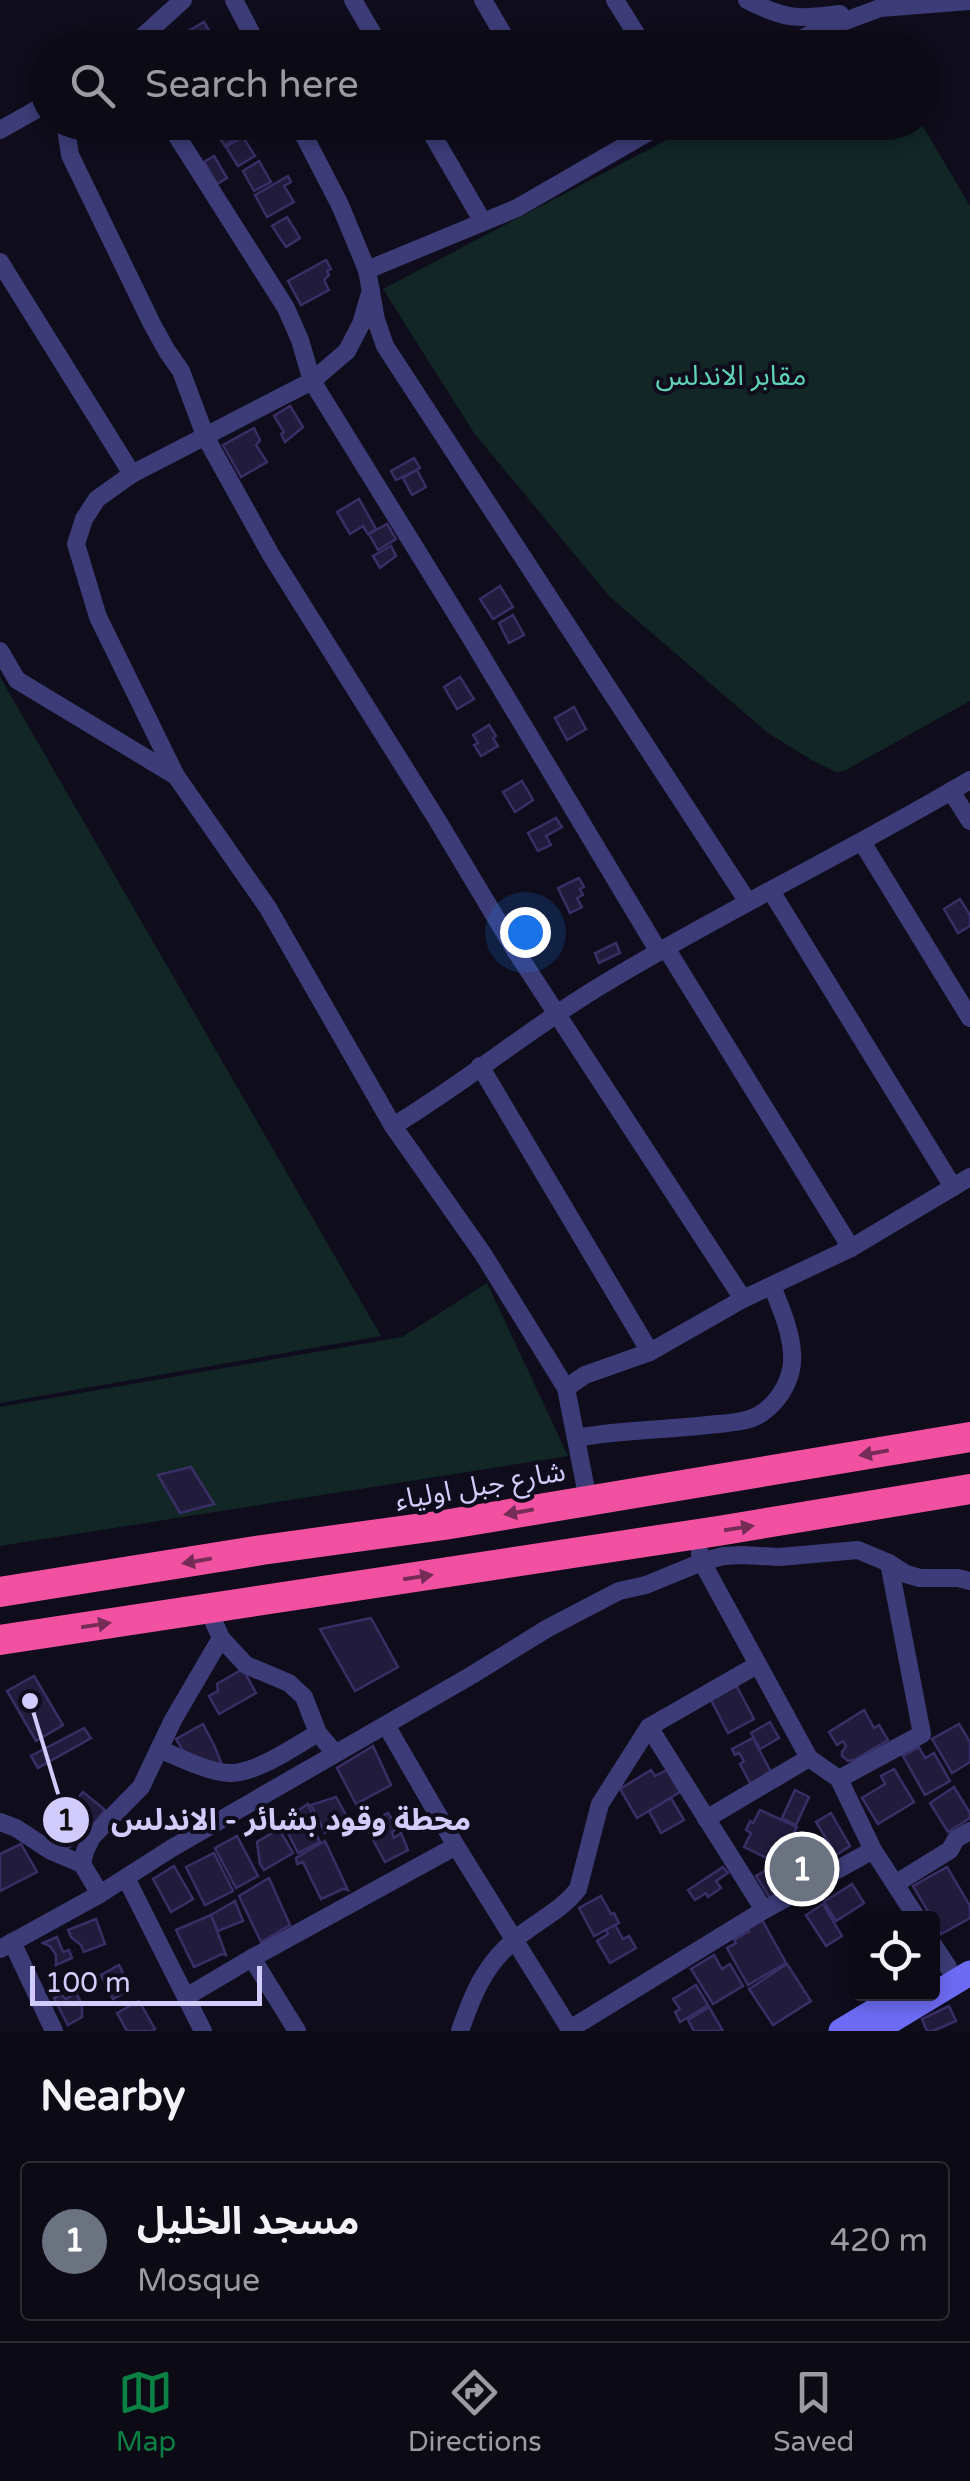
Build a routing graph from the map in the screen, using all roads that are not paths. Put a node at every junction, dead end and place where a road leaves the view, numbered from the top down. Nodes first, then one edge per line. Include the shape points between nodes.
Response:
1 (183, 0) edge
2 (234, 0) edge
3 (354, 0) edge
4 (483, 0) edge
5 (615, 0) edge
6 (747, 0) edge
7 (970, 1) edge
8 (878, 4) edge
9 (150, 30) edge
10 (249, 30) edge
11 (371, 30) edge
12 (500, 30) edge
13 (634, 30) edge
14 (818, 30) edge
15 (30, 112) edge
16 (2, 125) edge
17 (67, 140) edge
18 (179, 140) edge
19 (307, 140) edge
20 (436, 140) edge
21 (633, 140) edge
22 (484, 222) junction
23 (0, 262) edge
24 (367, 270) junction
25 (372, 290) junction
26 (312, 381) junction
27 (206, 438) junction
28 (132, 474) junction
29 (0, 651) edge
30 (176, 776) junction
31 (970, 780) edge
32 (952, 791) junction
33 (970, 821) edge
34 (862, 842) junction
35 (771, 891) junction
36 (748, 902) junction
37 (662, 950) junction
38 (556, 1014) junction
39 (970, 1018) edge
40 (480, 1066) junction
41 (393, 1126) junction
42 (970, 1177) edge
43 (953, 1187) junction
44 (850, 1248) junction
45 (772, 1286) junction
46 (743, 1299) junction
47 (650, 1352) junction
48 (566, 1388) junction
49 (970, 1437) edge
50 (576, 1438) junction
51 (970, 1489) edge
52 (588, 1500) junction
53 (326, 1542) junction
54 (699, 1548) junction
55 (267, 1549) junction
56 (889, 1563) junction
57 (970, 1581) edge
58 (0, 1592) edge
59 (317, 1592) junction
60 (249, 1602) junction
61 (206, 1608) junction
62 (221, 1638) junction
63 (0, 1640) edge
64 (757, 1664) junction
65 (386, 1725) junction
66 (649, 1726) junction
67 (318, 1733) junction
68 (159, 1749) junction
69 (335, 1753) junction
70 (809, 1758) junction
71 (839, 1780) junction
72 (706, 1819) junction
73 (0, 1822) edge
74 (970, 1830) edge
75 (456, 1846) junction
76 (873, 1850) junction
77 (82, 1864) junction
78 (126, 1878) junction
79 (895, 1884) junction
80 (100, 1894) junction
81 (764, 1910) junction
82 (912, 1911) edge
83 (514, 1940) junction
84 (6, 1945) edge
85 (252, 1958) junction
86 (955, 1968) edge
87 (186, 1997) junction
88 (897, 2001) edge
89 (870, 2026) edge
90 (200, 2030) edge
91 (570, 2030) edge
92 (54, 2031) edge
93 (296, 2031) edge
94 (460, 2031) edge
95 (841, 2031) edge

1 - 9 street
2 - 10 street
3 - 11 street
4 - 12 street
5 - 13 street
6 - 8 street via 807,19
7 - 8 street
8 - 14 street
15 - 16 street
17 - 27 street via 152,324 181,371
18 - 26 street via 286,308
19 - 24 street
20 - 22 street
21 - 22 street
22 - 24 street
23 - 28 street
24 - 25 street
25 - 26 street via 347,351
25 - 36 street via 386,346
26 - 27 street
26 - 37 street
27 - 28 street
27 - 38 street via 271,555
28 - 30 street via 96,499 76,544 98,618
29 - 30 street via 17,680
30 - 41 street via 268,908
31 - 32 street
32 - 33 street
32 - 34 street
34 - 35 street
34 - 39 street
35 - 36 street
35 - 43 street
36 - 37 street
37 - 38 street
37 - 44 street
38 - 40 street
38 - 46 street
40 - 41 street
40 - 47 street
41 - 48 street
42 - 43 street
43 - 44 street
44 - 45 street
45 - 46 street
45 - 50 street via 792,1353 786,1386 762,1413
46 - 47 street
47 - 48 street
48 - 50 street
49 -> 52 highway, شارع جبل اولياء
50 - 52 street
54 -> 51 highway
52 -> 53 highway, شارع جبل اولياء
53 - 55 highway, شارع جبل اولياء
53 - 59 highway
54 - 56 street via 723,1556 779,1557 858,1550
59 -> 54 highway
54 - 64 street
54 - 65 street via 646,1585 548,1628
55 -> 58 highway, شارع جبل اولياء
55 - 60 highway
56 - 57 street via 920,1578
56 - 71 street via 922,1734
59 - 60 highway
60 - 61 highway
61 - 62 street
63 -> 61 highway
62 - 67 street via 246,1665 289,1683 304,1697
62 - 68 street
64 - 66 street
64 - 70 street
65 - 69 street
65 - 75 street
66 - 72 street
66 - 83 street via 600,1804 578,1889
67 - 68 street via 228,1773
67 - 69 street
68 - 77 street via 141,1787 92,1837
69 - 78 street
70 - 71 street
70 - 72 street
71 - 76 street
72 - 81 street
73 - 77 street
74 - 79 street
75 - 83 street
75 - 85 street
76 - 79 street
76 - 81 street
77 - 80 street
78 - 80 street
78 - 87 street
79 - 82 street
80 - 84 street
81 - 91 street
83 - 91 street
83 - 94 street via 479,1982
84 - 92 street
85 - 87 street
85 - 93 street
86 - 89 street
87 - 90 street
88 - 89 street
89 - 95 street

